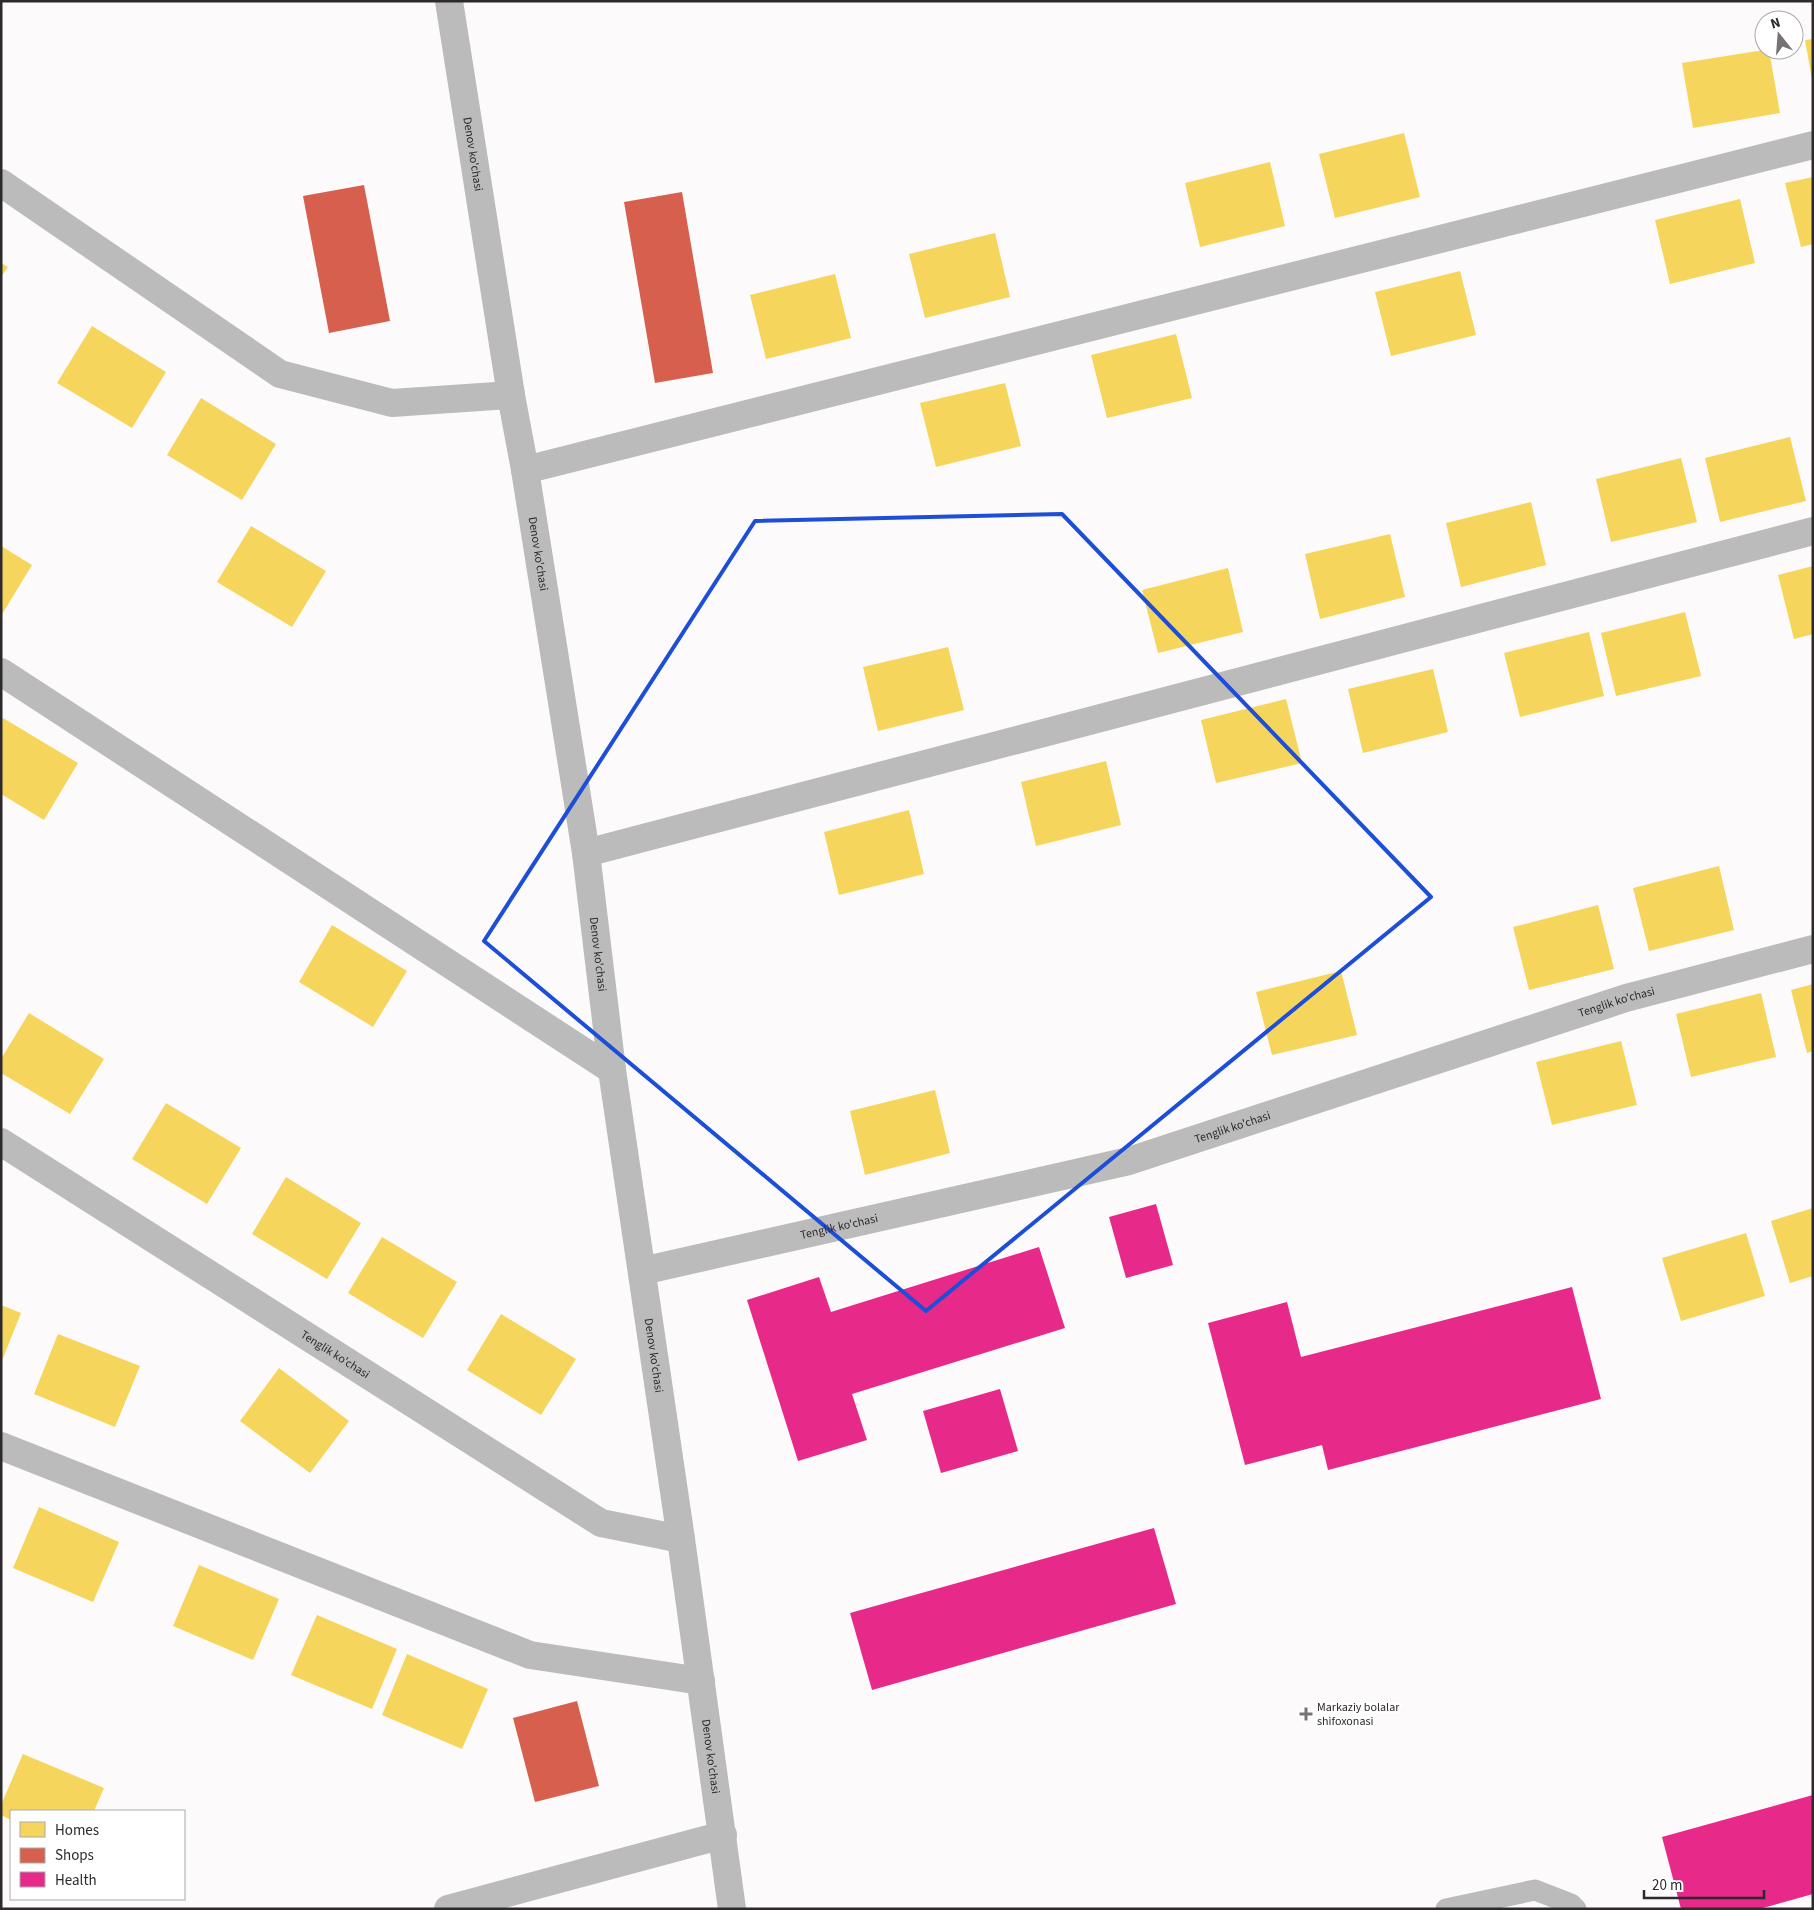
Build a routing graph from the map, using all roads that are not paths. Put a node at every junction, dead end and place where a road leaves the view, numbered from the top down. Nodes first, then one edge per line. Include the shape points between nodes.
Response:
1 (450, 9) edge
2 (1813, 145) edge
3 (1, 183) edge
4 (511, 395) junction
5 (525, 470) junction
6 (1813, 531) edge
7 (1, 672) edge
8 (586, 853) junction
9 (1813, 949) edge
10 (612, 1070) junction
11 (1, 1142) edge
12 (642, 1271) junction
13 (1, 1446) edge
14 (681, 1539) junction
15 (701, 1681) junction
16 (723, 1835) junction
17 (448, 1909) edge
18 (732, 1909) edge
19 (1446, 1909) edge
20 (1576, 1909) edge

1 - 4 street, Denov ko'chasi
2 - 5 street
3 - 4 street via 280,374 392,403
4 - 5 street, Denov ko'chasi
5 - 8 street, Denov ko'chasi
6 - 8 street
7 - 10 street
8 - 10 street, Denov ko'chasi
9 - 12 street, Tenglik ko'chasi via 1626,998 1129,1161
10 - 12 street, Denov ko'chasi
11 - 14 street, Tenglik ko'chasi via 601,1523
12 - 14 street, Denov ko'chasi
13 - 15 street via 530,1655
14 - 15 street, Denov ko'chasi
15 - 16 street, Denov ko'chasi
16 - 17 street
16 - 18 street, Denov ko'chasi
19 - 20 lane via 1535,1890

